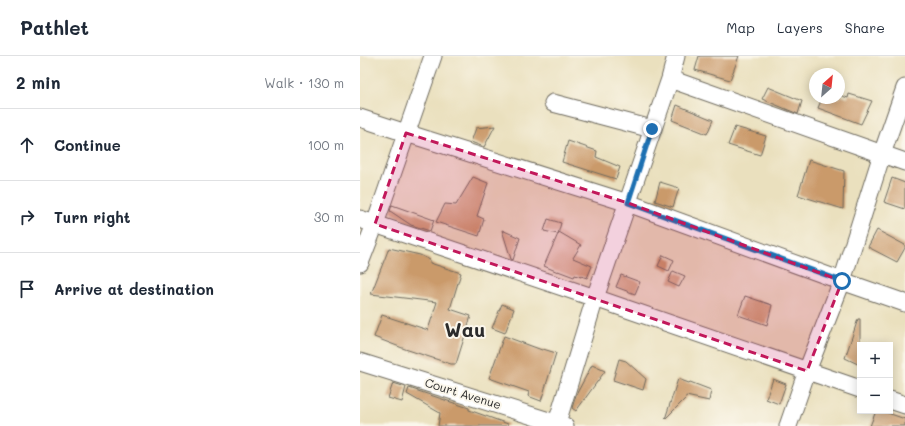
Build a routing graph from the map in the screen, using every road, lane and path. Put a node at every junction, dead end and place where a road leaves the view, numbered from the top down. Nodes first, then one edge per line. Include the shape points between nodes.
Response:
1 (432, 56) edge
2 (676, 56) edge
3 (670, 79) junction
4 (905, 88) edge
5 (553, 103) dead end
6 (360, 118) edge
7 (652, 129) junction
8 (406, 133) junction
9 (882, 154) junction
10 (905, 162) edge
11 (628, 203) junction
12 (368, 222) edge
13 (360, 263) edge
14 (842, 281) junction
15 (595, 298) junction
16 (905, 302) edge
17 (360, 362) edge
18 (807, 371) junction
19 (857, 389) edge
20 (893, 401) edge
21 (905, 405) edge
22 (559, 425) edge
23 (788, 426) edge

1 - 8 street
2 - 3 street
3 - 7 street
3 - 9 street
4 - 9 street
5 - 7 street
6 - 8 street
7 - 11 street
8 - 11 street
8 - 12 street
9 - 10 street
9 - 14 street
11 - 14 street
11 - 15 street
12 - 13 street
12 - 15 street
14 - 16 street
14 - 18 street
15 - 18 street
15 - 22 street
17 - 22 street, Court Avenue
18 - 19 street
18 - 23 street
20 - 21 street

